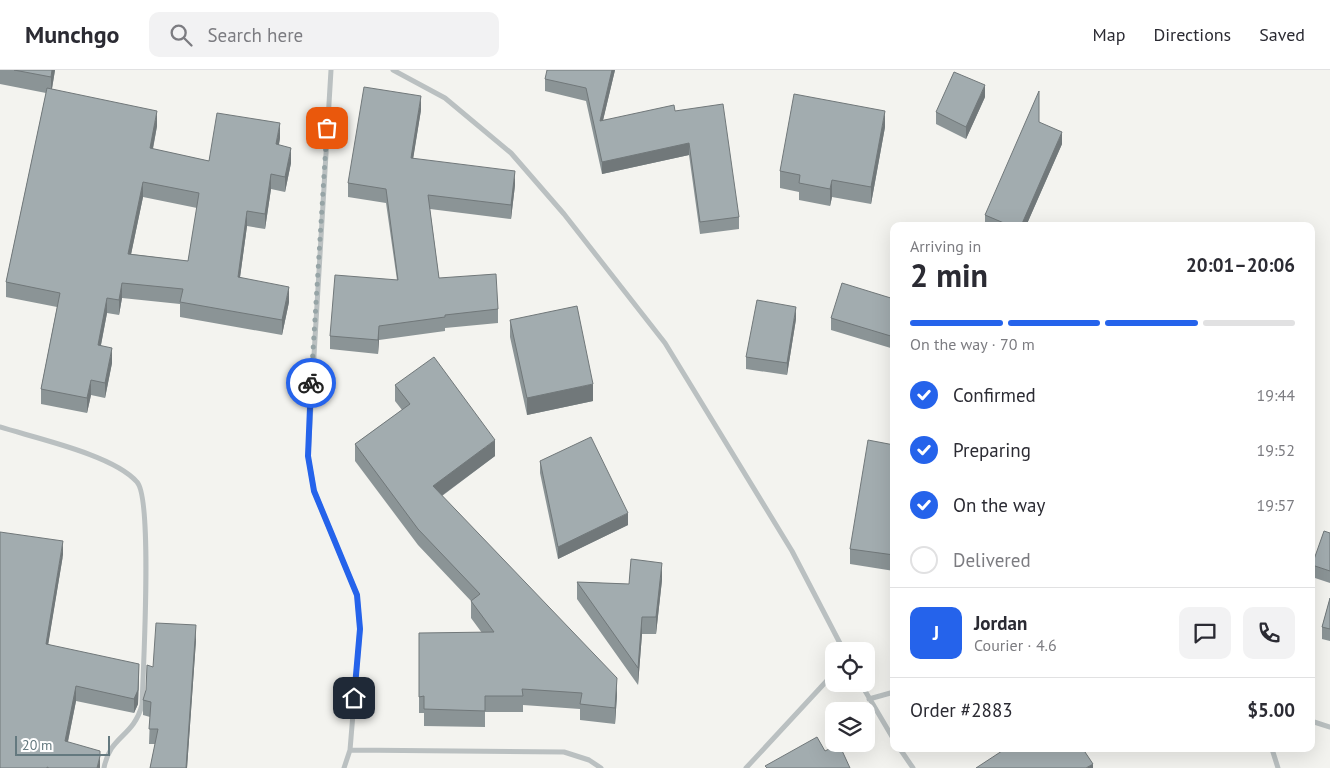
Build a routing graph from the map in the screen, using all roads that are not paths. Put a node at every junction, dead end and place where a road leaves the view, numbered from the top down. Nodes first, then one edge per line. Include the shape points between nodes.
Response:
1 (330, 70) edge
2 (393, 70) edge
3 (0, 426) edge
4 (839, 642) edge
5 (825, 683) edge
6 (865, 692) edge
7 (890, 693) edge
8 (869, 699) junction
9 (1315, 722) edge
10 (1330, 727) edge
11 (890, 733) edge
12 (350, 750) junction
13 (902, 752) edge
14 (1273, 752) edge
15 (104, 768) edge
16 (344, 768) edge
17 (601, 768) edge
18 (746, 768) edge
19 (913, 768) edge
20 (1278, 768) edge

1 - 12 street via 308,456 314,491 357,595 360,629
2 - 4 street via 445,98 511,153 564,214 665,343 792,551
3 - 15 street via 118,467 138,482 145,504 142,705 130,730 111,746
5 - 18 street
6 - 8 street
7 - 8 street
8 - 11 street
9 - 10 street
12 - 16 street
12 - 17 street via 564,752 589,760
13 - 19 street
14 - 20 street

